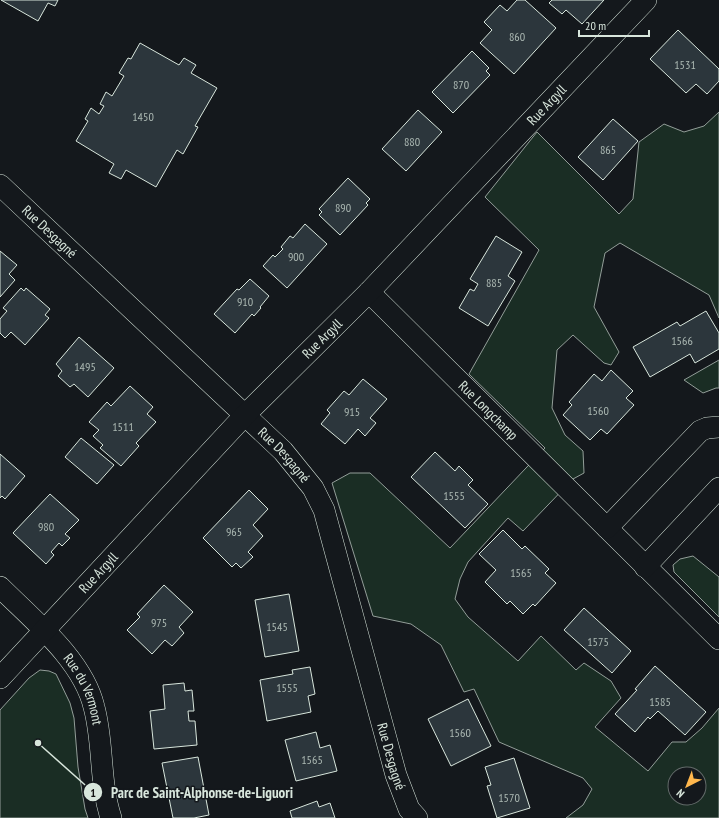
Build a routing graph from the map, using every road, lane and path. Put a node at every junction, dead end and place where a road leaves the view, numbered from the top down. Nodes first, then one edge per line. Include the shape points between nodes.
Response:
1 (646, 0) edge
2 (0, 184) edge
3 (369, 292) junction
4 (244, 416) junction
5 (719, 427) edge
6 (719, 488) edge
7 (607, 528) junction
8 (645, 567) junction
9 (0, 587) edge
10 (44, 631) junction
11 (719, 638) edge
12 (0, 678) edge
13 (111, 818) edge
14 (417, 818) edge

1 - 3 street, Rue Argyll
2 - 4 street, Rue Desgagné
3 - 4 street, Rue Argyll
3 - 7 street, Rue Longchamp
4 - 10 street, Rue Argyll
4 - 14 street, Rue Desgagné via 283,451 313,488 324,510 396,775 410,809
5 - 7 street via 700,431
6 - 8 street
7 - 8 street, Rue Longchamp
8 - 11 street, Rue Longchamp
9 - 10 street, Rue du Vermont
10 - 12 street, Rue Argyll
10 - 13 street, Rue du Vermont via 79,670 89,689 95,708 103,787

